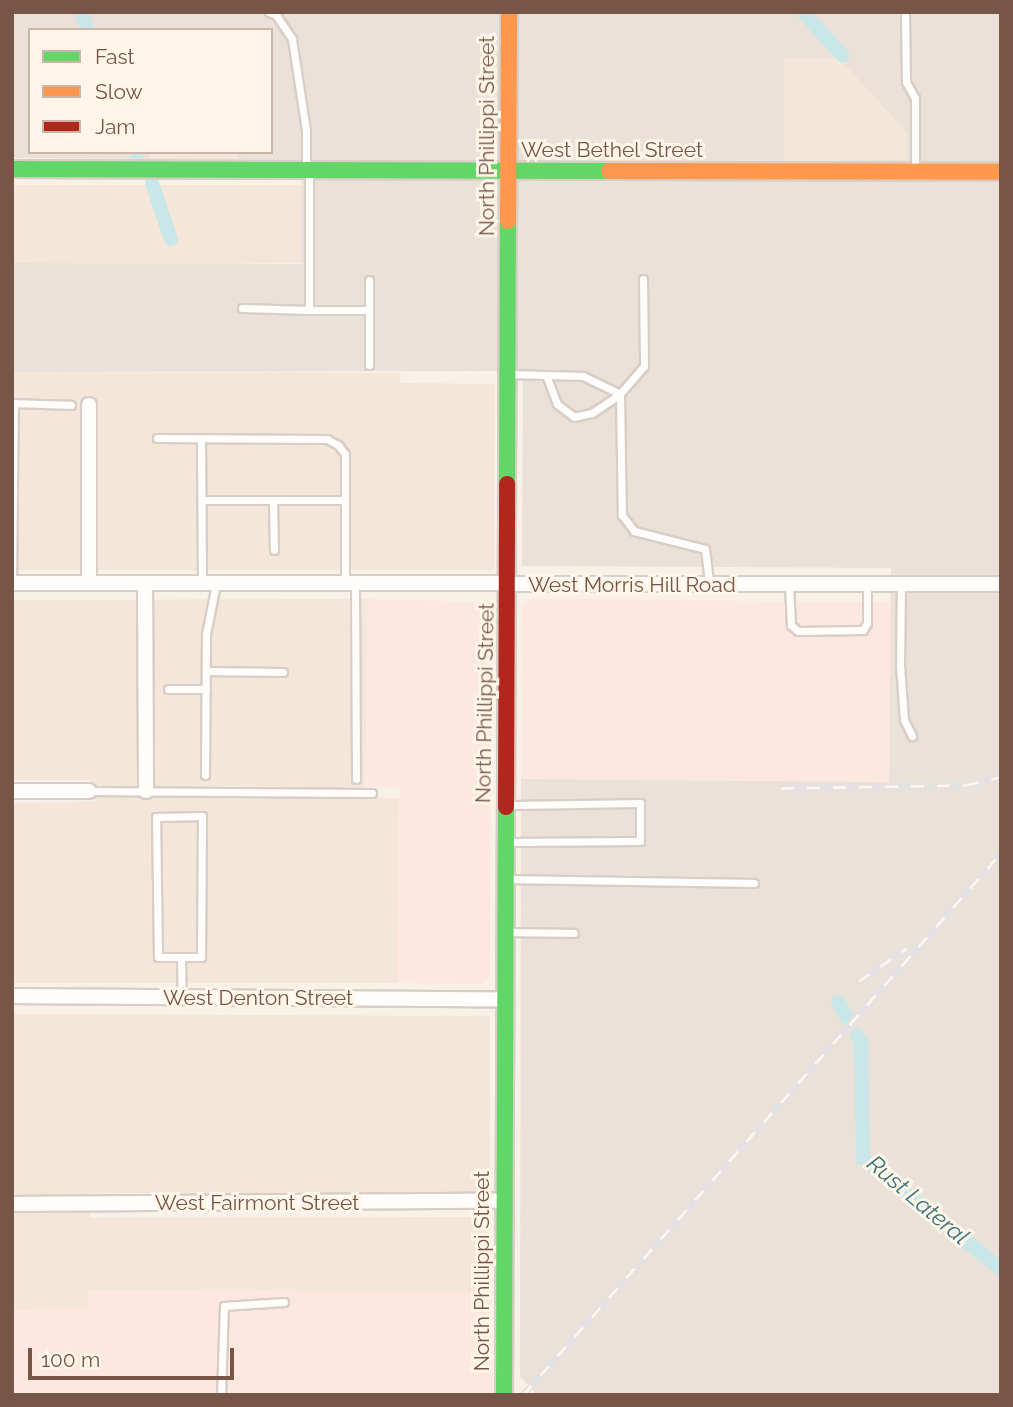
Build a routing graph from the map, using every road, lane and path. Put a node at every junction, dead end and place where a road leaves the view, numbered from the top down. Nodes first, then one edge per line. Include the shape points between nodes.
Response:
1 (270, 12) edge
2 (509, 12) edge
3 (905, 12) edge
4 (12, 170) edge
5 (308, 170) junction
6 (508, 171) junction
7 (915, 172) junction
8 (1001, 172) edge
9 (643, 279) dead end
10 (369, 280) dead end
11 (242, 309) dead end
12 (309, 310) junction
13 (368, 310) junction
14 (369, 365) dead end
15 (508, 374) junction
16 (546, 375) junction
17 (620, 394) junction
18 (89, 404) dead end
19 (71, 405) dead end
20 (157, 438) dead end
21 (201, 439) junction
22 (202, 500) junction
23 (273, 500) junction
24 (345, 500) junction
25 (274, 550) dead end
26 (12, 582) edge
27 (89, 583) junction
28 (145, 584) junction
29 (209, 584) junction
30 (350, 584) junction
31 (508, 584) junction
32 (789, 584) junction
33 (867, 584) junction
34 (901, 584) junction
35 (1001, 584) edge
36 (709, 585) junction
37 (206, 671) junction
38 (283, 672) dead end
39 (168, 690) dead end
40 (206, 690) junction
41 (912, 736) dead end
42 (205, 775) dead end
43 (356, 779) dead end
44 (12, 790) edge
45 (89, 791) joint
46 (146, 791) junction
47 (372, 793) dead end
48 (505, 804) junction
49 (504, 842) junction
50 (504, 879) junction
51 (754, 883) dead end
52 (503, 932) junction
53 (574, 933) dead end
54 (181, 957) junction
55 (12, 996) edge
56 (182, 997) junction
57 (503, 999) junction
58 (503, 1201) junction
59 (12, 1204) edge
60 (284, 1302) dead end
61 (220, 1395) edge
62 (504, 1395) edge

1 - 5 lane via 292,38
2 - 6 street, North Phillippi Street
3 - 7 lane via 906,82 915,98
4 - 5 street, West Bethel Street
5 - 6 street, West Bethel Street
5 - 12 lane
6 - 7 street, West Bethel Street
6 - 15 street, North Phillippi Street
7 - 8 street, West Bethel Street
9 - 17 lane via 644,366
10 - 13 lane
11 - 12 lane
12 - 13 lane
13 - 14 lane
15 - 16 lane
15 - 31 street, North Phillippi Street
16 - 17 lane via 583,376
16 - 17 lane via 556,404 574,417 592,413
17 - 36 lane via 622,515 634,531 705,549
18 - 27 street
19 - 26 lane via 14,403
20 - 21 lane
21 - 22 lane
21 - 24 lane via 327,439 345,454
22 - 23 lane
22 - 29 lane
23 - 24 lane
23 - 25 lane
24 - 30 lane
26 - 27 street, West Morris Hill Road
27 - 28 street, West Morris Hill Road
28 - 29 street, West Morris Hill Road
28 - 46 street
29 - 30 street, West Morris Hill Road
29 - 37 lane
30 - 31 street, West Morris Hill Road
30 - 43 lane
31 - 36 street, West Morris Hill Road
31 - 48 street, North Phillippi Street
32 - 33 street, West Morris Hill Road
32 - 33 lane via 791,625 798,631 811,631 863,630
32 - 36 street, West Morris Hill Road
33 - 34 street, West Morris Hill Road
34 - 35 street, West Morris Hill Road
34 - 41 lane via 900,665 904,720
37 - 38 lane
37 - 40 lane
39 - 40 lane
40 - 42 lane
44 - 45 street
45 - 46 lane
46 - 47 lane
48 - 49 street, North Phillippi Street
48 - 49 lane via 640,803 640,841
49 - 50 street, North Phillippi Street
50 - 51 lane
50 - 52 street, North Phillippi Street
52 - 53 lane
52 - 57 street, North Phillippi Street
54 - 54 lane via 201,957 202,816 156,817 159,957
54 - 56 lane
55 - 56 street, West Denton Street
56 - 57 street, West Denton Street
57 - 58 street, North Phillippi Street
58 - 59 street, West Fairmont Street
58 - 62 street, North Phillippi Street
60 - 61 lane via 224,1306

